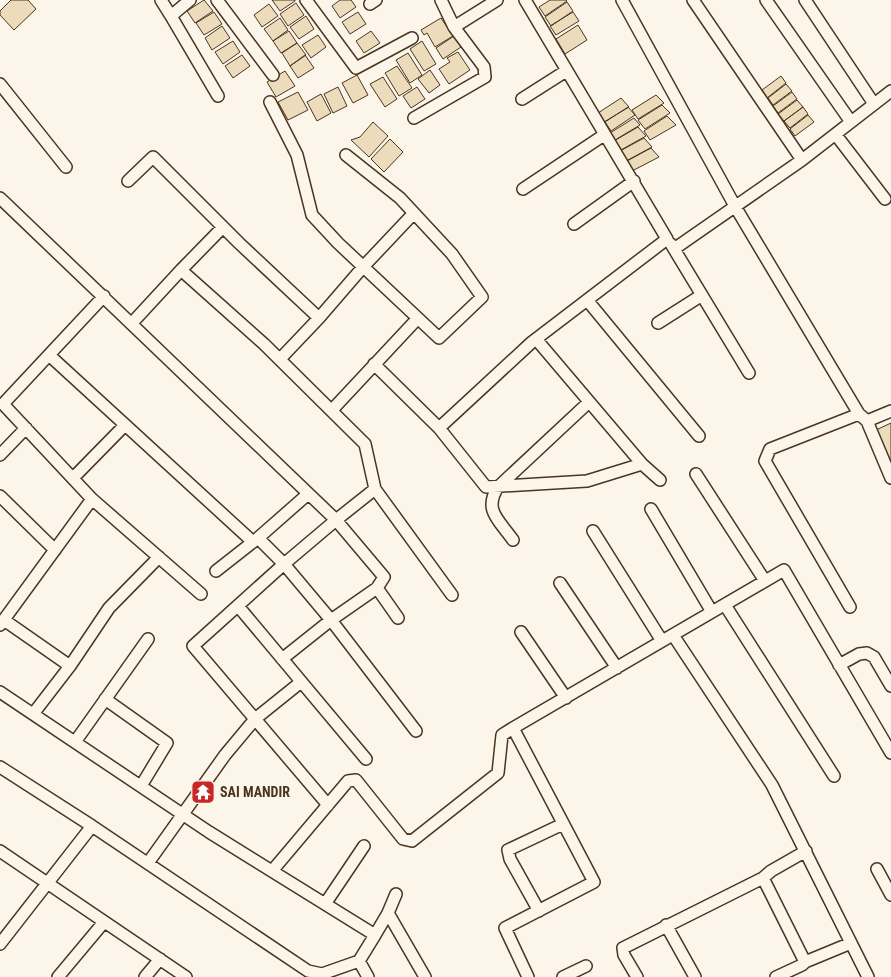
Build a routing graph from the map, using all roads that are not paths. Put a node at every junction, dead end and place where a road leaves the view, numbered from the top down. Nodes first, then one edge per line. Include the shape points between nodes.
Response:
1 (161, 0) edge
2 (190, 0) edge
3 (217, 0) edge
4 (306, 0) edge
5 (441, 0) edge
6 (497, 0) edge
7 (525, 0) edge
8 (622, 0) edge
9 (693, 0) edge
10 (766, 0) edge
11 (805, 0) edge
12 (170, 16) junction
13 (454, 27) junction
14 (412, 38) dead end
15 (566, 71) junction
16 (273, 75) dead end
17 (0, 84) edge
18 (891, 91) edge
19 (218, 96) dead end
20 (522, 99) dead end
21 (270, 102) dead end
22 (874, 104) junction
23 (414, 118) dead end
24 (851, 122) junction
25 (604, 135) junction
26 (836, 135) junction
27 (346, 155) dead end
28 (802, 160) junction
29 (66, 167) dead end
30 (128, 181) dead end
31 (634, 181) junction
32 (524, 189) dead end
33 (0, 198) edge
34 (885, 199) dead end
35 (736, 208) junction
36 (414, 213) junction
37 (574, 224) dead end
38 (223, 227) junction
39 (667, 239) junction
40 (674, 249) junction
41 (363, 267) junction
42 (181, 270) junction
43 (702, 295) junction
44 (104, 296) junction
45 (587, 300) junction
46 (320, 318) junction
47 (418, 318) junction
48 (658, 323) dead end
49 (132, 324) junction
50 (536, 339) junction
51 (49, 354) junction
52 (280, 359) junction
53 (374, 364) junction
54 (749, 373) dead end
55 (589, 402) junction
56 (332, 410) junction
57 (891, 412) edge
58 (863, 418) junction
59 (125, 425) junction
60 (26, 428) junction
61 (439, 428) junction
62 (699, 436) dead end
63 (0, 455) edge
64 (642, 464) junction
65 (696, 474) dead end
66 (74, 477) junction
67 (891, 478) edge
68 (660, 480) dead end
69 (498, 487) junction
70 (375, 489) junction
71 (308, 494) junction
72 (0, 496) edge
73 (92, 499) junction
74 (651, 509) dead end
75 (336, 520) junction
76 (593, 531) dead end
77 (255, 540) junction
78 (513, 540) dead end
79 (55, 550) junction
80 (159, 557) junction
81 (284, 564) junction
82 (216, 571) dead end
83 (765, 581) junction
84 (560, 583) dead end
85 (377, 588) junction
86 (201, 594) dead end
87 (452, 595) dead end
88 (725, 605) junction
89 (238, 606) junction
90 (850, 607) dead end
91 (712, 612) junction
92 (398, 618) dead end
93 (331, 620) junction
94 (2, 623) edge
95 (521, 632) dead end
96 (667, 638) junction
97 (148, 639) dead end
98 (282, 659) junction
99 (839, 665) junction
100 (70, 666) junction
101 (617, 668) junction
102 (301, 682) junction
103 (891, 686) edge
104 (0, 692) edge
105 (566, 698) junction
106 (105, 699) junction
107 (33, 714) junction
108 (255, 719) junction
109 (513, 728) junction
110 (416, 731) dead end
111 (75, 742) junction
112 (891, 753) edge
113 (366, 759) dead end
114 (0, 767) edge
115 (834, 776) dead end
116 (141, 786) junction
117 (328, 805) junction
118 (183, 814) junction
119 (563, 824) junction
120 (92, 826) junction
121 (364, 846) dead end
122 (806, 851) junction
123 (0, 852) edge
124 (148, 863) junction
125 (877, 869) dead end
126 (272, 871) junction
127 (764, 878) junction
128 (47, 884) junction
129 (396, 894) dead end
130 (891, 895) edge
131 (325, 904) junction
132 (538, 911) junction
133 (388, 913) junction
134 (104, 922) junction
135 (666, 925) junction
136 (374, 935) junction
137 (851, 943) junction
138 (0, 944) edge
139 (160, 959) junction
140 (359, 961) junction
141 (805, 962) junction
142 (586, 966) dead end
143 (58, 977) edge
144 (145, 977) edge
145 (186, 977) edge
146 (368, 977) edge
147 (425, 977) edge
148 (528, 977) edge
149 (563, 977) edge
150 (637, 977) edge
151 (695, 977) edge
152 (776, 977) edge
153 (868, 977) edge

1 - 12 street
2 - 12 street
3 - 16 street
4 - 14 street via 356,68
5 - 13 street
6 - 13 street
7 - 15 street
8 - 35 street
9 - 28 street
10 - 24 street
11 - 22 street
12 - 19 street
13 - 23 street via 484,68 485,77
15 - 20 street
15 - 25 street
17 - 29 street
18 - 22 street
21 - 41 street via 296,155 312,215
22 - 24 street
24 - 26 street
25 - 31 street
25 - 32 street
26 - 28 street
26 - 34 street
27 - 36 street
28 - 35 street
30 - 38 street via 153,157
31 - 37 street
31 - 39 street
33 - 44 street
35 - 40 street
35 - 58 street
36 - 41 street
36 - 47 street via 452,254 482,297 439,338
38 - 42 street
38 - 46 street
39 - 40 street
39 - 45 street
40 - 43 street
41 - 46 street
41 - 47 street
42 - 49 street
42 - 52 street
43 - 48 street
43 - 54 street
44 - 49 street
44 - 51 street
45 - 50 street
45 - 62 street
46 - 52 street
47 - 53 street
49 - 71 street
50 - 55 street
50 - 61 street
51 - 59 street
51 - 60 street via 3,404
52 - 56 street
53 - 56 street
53 - 61 street
55 - 64 street
55 - 69 street
56 - 70 street via 365,444
57 - 58 street
58 - 67 street
58 - 90 street via 770,450 765,461
59 - 66 street
59 - 77 street
60 - 63 street
60 - 66 street
61 - 69 street via 486,487
64 - 68 street
64 - 69 street via 587,480
65 - 83 street
66 - 73 street
69 - 78 street via 490,499 492,509
70 - 75 street
70 - 87 street
71 - 75 street
71 - 77 street
72 - 79 street
73 - 79 street
73 - 80 street
74 - 91 street
75 - 81 street
75 - 85 street via 384,577
76 - 96 street
77 - 81 street
77 - 82 street
79 - 94 street
80 - 86 street
80 - 100 street via 109,608
81 - 89 street
81 - 93 street
83 - 88 street
83 - 99 street via 784,570
84 - 101 street
85 - 92 street
85 - 93 street
88 - 91 street
88 - 115 street
89 - 98 street
89 - 108 street via 193,646
91 - 96 street
93 - 98 street
93 - 110 street
94 - 100 street
95 - 105 street
96 - 101 street
96 - 122 street via 772,784
97 - 106 street
98 - 102 street
99 - 103 street via 867,653 874,657
99 - 112 street
100 - 107 street
101 - 105 street
102 - 108 street
102 - 113 street
104 - 107 street
105 - 109 street
106 - 111 street
106 - 116 street via 167,743
107 - 111 street
108 - 117 street
108 - 118 street
109 - 117 street via 502,735 498,773 412,841 404,839 356,780 348,781
109 - 119 street
111 - 116 street
114 - 120 street
116 - 118 street
117 - 126 street
118 - 124 street
118 - 126 street
119 - 132 street via 594,882
119 - 132 street via 508,850
120 - 124 street
120 - 128 street
121 - 131 street
122 - 127 street
122 - 137 street
123 - 128 street
124 - 140 street via 308,970 322,974
125 - 130 street
126 - 131 street
127 - 135 street
127 - 141 street
128 - 134 street
128 - 138 street
129 - 133 street
131 - 136 street
132 - 148 street via 505,928
133 - 136 street
133 - 147 street
134 - 139 street
134 - 143 street
135 - 150 street via 623,948
135 - 151 street
136 - 140 street
137 - 141 street
137 - 153 street
139 - 144 street
139 - 145 street
140 - 146 street
141 - 152 street
142 - 149 street

